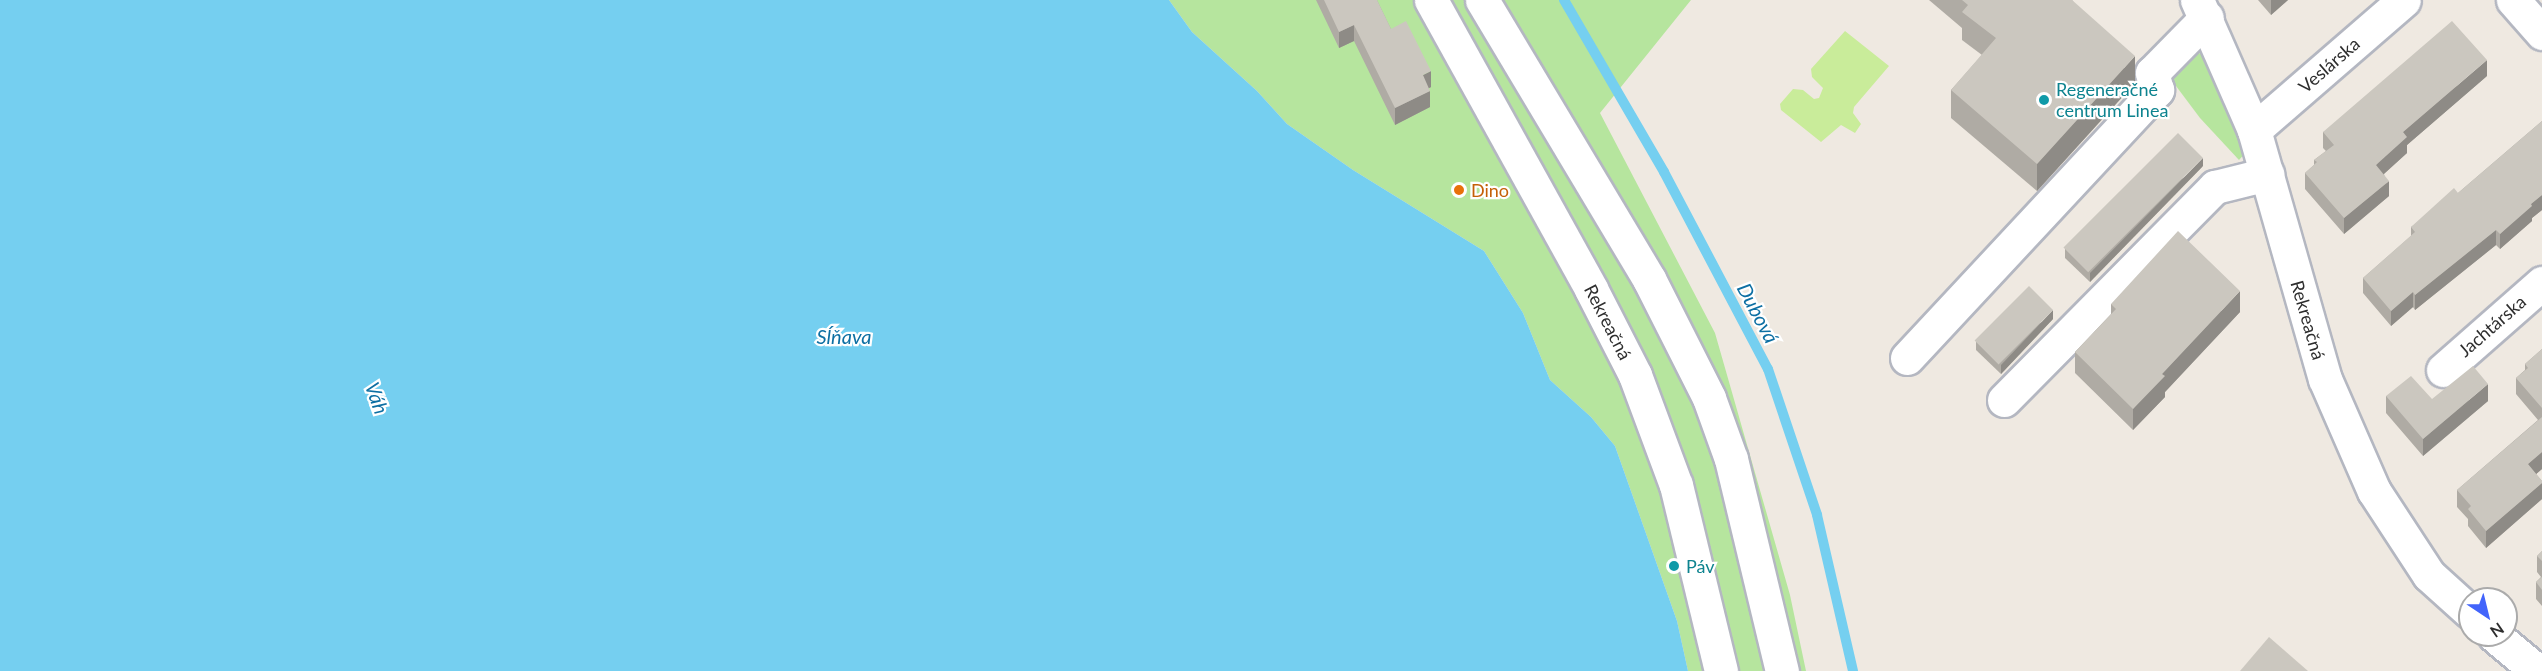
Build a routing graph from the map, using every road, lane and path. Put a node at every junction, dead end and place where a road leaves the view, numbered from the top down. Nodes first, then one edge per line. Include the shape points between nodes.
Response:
1 (1431, 0) edge
2 (1482, 0) edge
3 (2404, 0) edge
4 (2514, 0) edge
5 (2202, 8) edge
6 (2542, 33) edge
7 (2254, 130) junction
8 (2267, 174) junction
9 (2542, 283) edge
10 (1907, 358) dead end
11 (2443, 370) dead end
12 (2004, 400) dead end
13 (2458, 601) edge
14 (2508, 647) edge
15 (1720, 671) edge
16 (1782, 671) edge
17 (2537, 671) edge

1 - 15 street, Rekreačná via 1635,375 1676,485
2 - 16 street via 1649,279 1709,398 1731,459
3 - 7 street, Veslárska
4 - 6 street
5 - 7 street, Rekreačná
5 - 10 street via 2152,73 2157,90
7 - 8 street, Rekreačná
8 - 12 street via 2215,187
8 - 13 street, Rekreačná via 2325,379 2373,491 2429,575
9 - 11 street, Jachtárska
14 - 17 street

